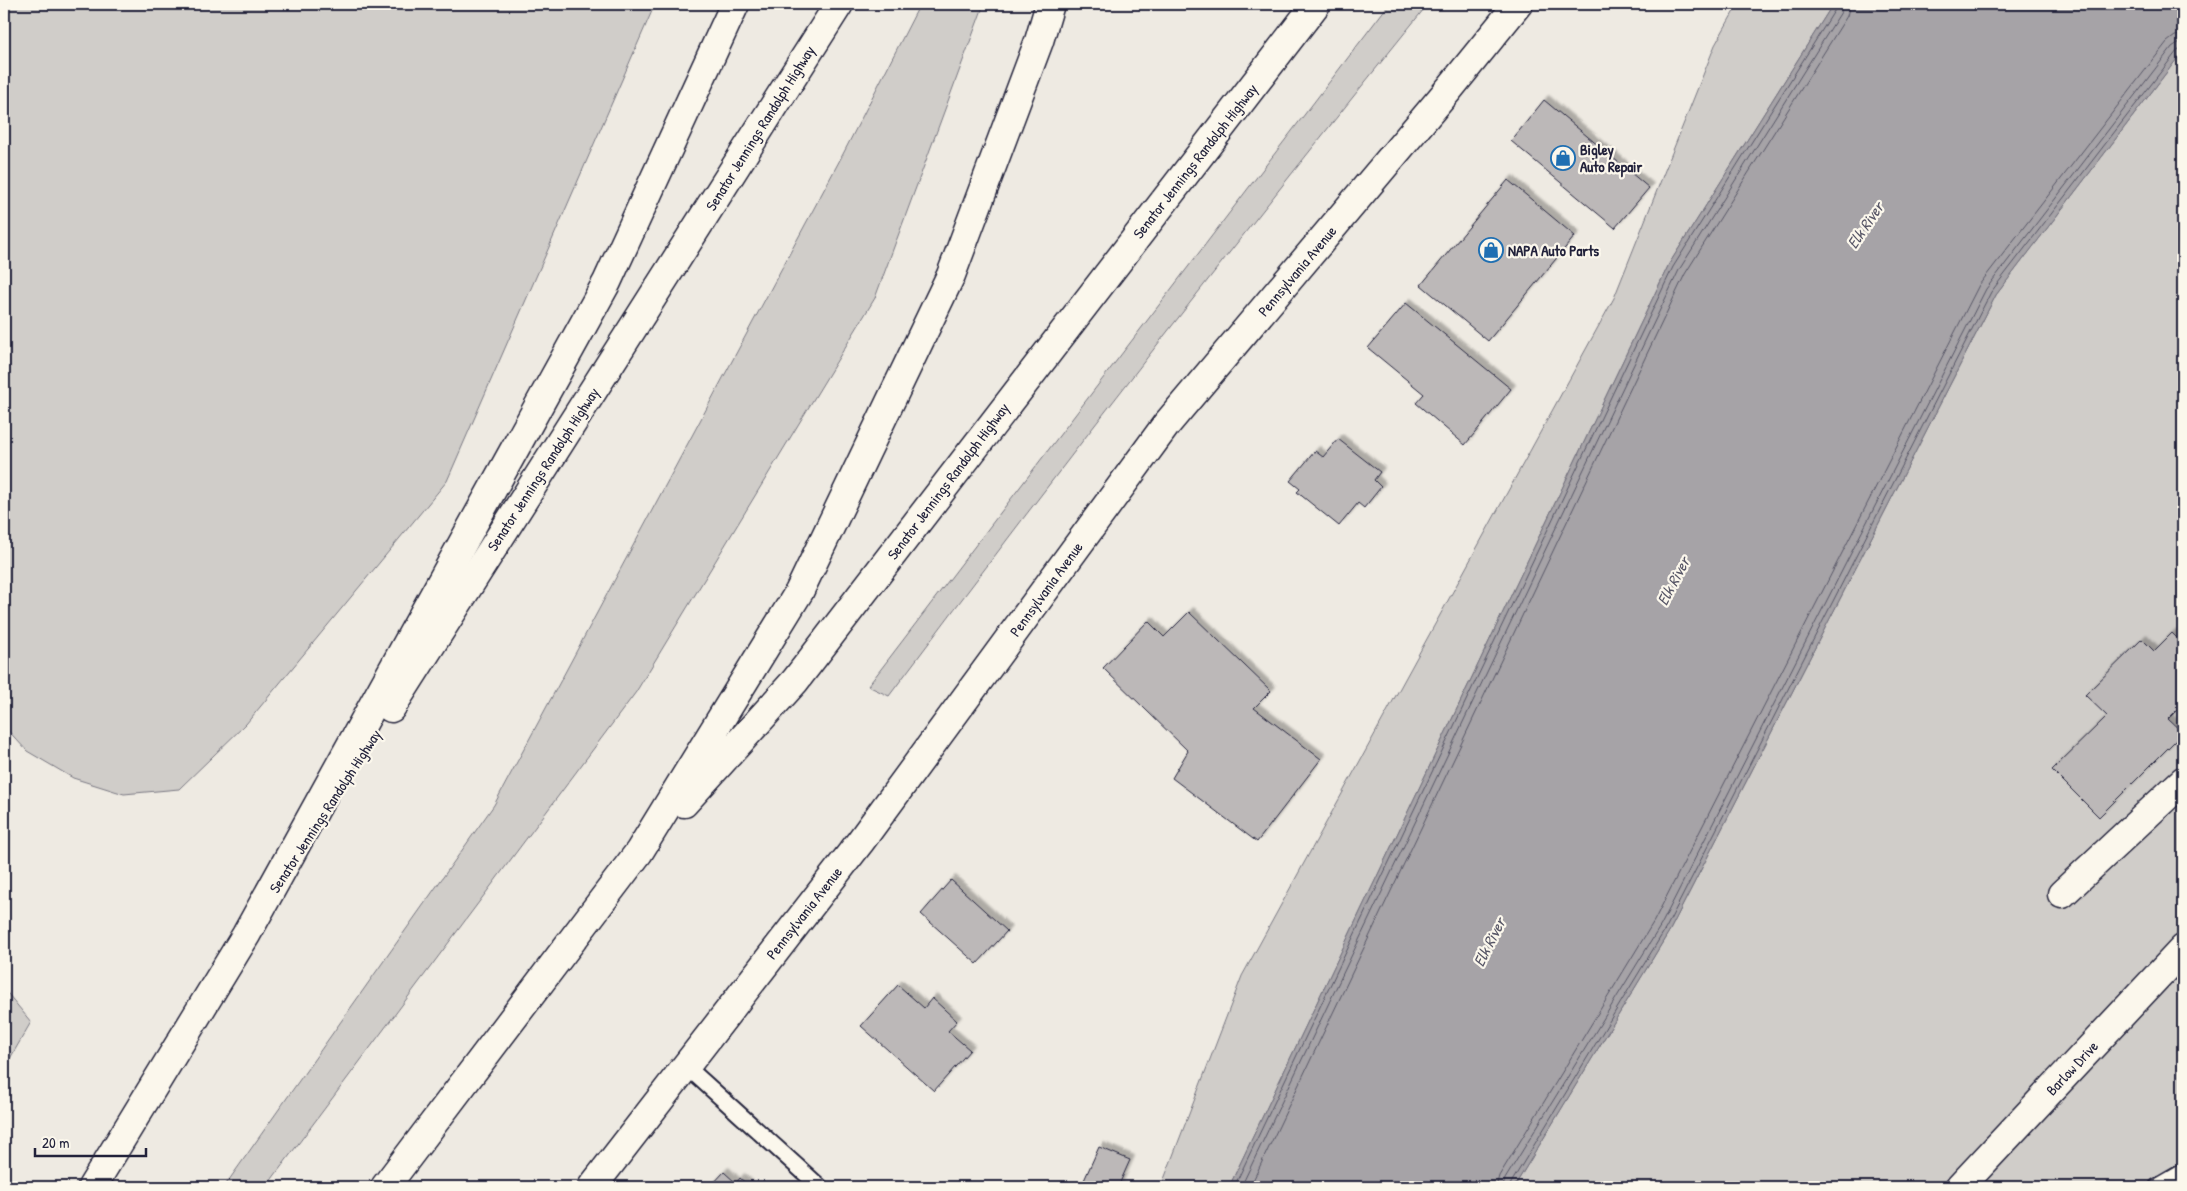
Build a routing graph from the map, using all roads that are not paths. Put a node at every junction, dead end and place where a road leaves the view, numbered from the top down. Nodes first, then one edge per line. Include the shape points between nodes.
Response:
1 (735, 4) edge
2 (839, 4) edge
3 (1050, 4) edge
4 (1316, 4) edge
5 (1518, 4) edge
6 (2183, 781) edge
7 (639, 852) junction
8 (2062, 894) dead end
9 (246, 935) junction
10 (2183, 949) edge
11 (686, 1066) junction
12 (2183, 1172) edge
13 (92, 1187) edge
14 (385, 1187) edge
15 (592, 1187) edge
16 (820, 1187) edge
17 (1960, 1187) edge
18 (2157, 1187) edge

1 - 9 main road via 607,282
2 - 9 main road, Senator Jennings Randolph Highway
3 - 7 main road via 951,275 799,592
4 - 7 main road, Senator Jennings Randolph Highway via 795,681
5 - 11 main road, Pennsylvania Avenue via 1166,426 860,842
6 - 8 main road
7 - 14 main road
9 - 13 main road
10 - 17 main road, Barlow Drive
11 - 15 main road, Pennsylvania Avenue
11 - 16 lane
12 - 18 lane

